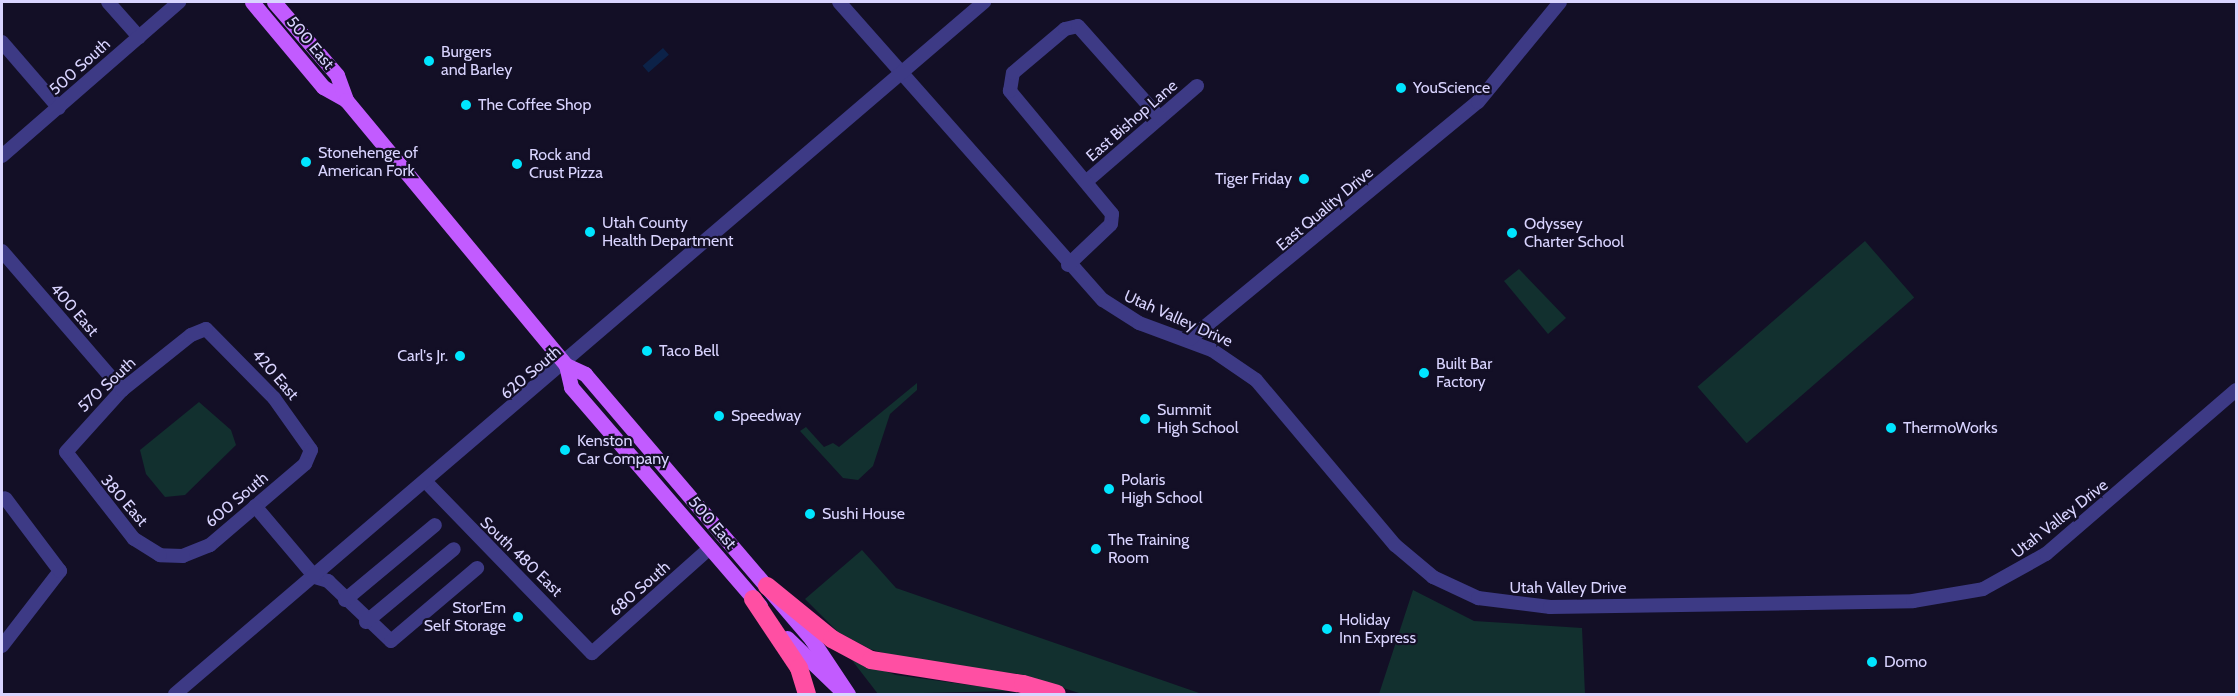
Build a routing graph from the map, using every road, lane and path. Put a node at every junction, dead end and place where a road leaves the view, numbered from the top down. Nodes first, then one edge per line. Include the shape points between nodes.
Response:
1 (108, 2) edge
2 (179, 2) edge
3 (252, 2) edge
4 (274, 2) edge
5 (839, 2) edge
6 (984, 2) edge
7 (1560, 2) edge
8 (139, 37) junction
9 (2, 42) edge
10 (904, 71) junction
11 (1197, 86) dead end
12 (346, 100) junction
13 (59, 108) junction
14 (1160, 118) junction
15 (2, 156) edge
16 (1088, 180) junction
17 (2, 251) edge
18 (1068, 265) junction
19 (206, 329) joint
20 (1190, 339) junction
21 (566, 365) junction
22 (122, 390) junction
23 (2236, 390) edge
24 (311, 450) joint
25 (66, 452) joint
26 (427, 483) junction
27 (5, 498) dead end
28 (255, 506) junction
29 (435, 525) dead end
30 (710, 548) junction
31 (454, 549) dead end
32 (170, 556) joint
33 (477, 568) dead end
34 (315, 578) junction
35 (767, 586) junction
36 (753, 599) junction
37 (345, 600) junction
38 (366, 622) junction
39 (2, 646) edge
40 (592, 653) joint
41 (175, 694) edge
42 (807, 694) edge
43 (847, 694) edge
44 (1057, 694) edge

1 - 8 street
2 - 8 street, 500 South
3 - 12 main road, 500 East via 323,87
4 - 12 main road, 500 East via 337,75
5 - 10 street, Utah Valley Drive
6 - 10 street, 620 South
7 - 20 street, East Quality Drive via 1478,102
8 - 13 street, 500 South
9 - 13 street
10 - 18 street, Utah Valley Drive
10 - 21 street, 620 South
11 - 14 street, East Bishop Lane
12 - 21 main road, 500 East
13 - 15 street, 500 South
14 - 16 street, East Bishop Lane
14 - 16 street via 1078,26 1065,28 1013,73 1008,88
16 - 18 street via 1112,219
17 - 22 street, 400 East
18 - 20 street, Utah Valley Drive via 1119,313
19 - 22 street, 570 South via 191,334
19 - 24 street, 420 East via 274,398
20 - 23 street, Utah Valley Drive via 1256,380 1417,566 1463,593 1522,607 1913,601 1983,590 2046,554
21 - 26 street, 620 South
21 - 30 main road, 500 East via 571,387
21 - 35 main road, 500 East via 585,374
22 - 25 street, 570 South
24 - 28 street, 600 South via 305,464
25 - 32 street, 380 East via 134,539
26 - 34 street, 620 South
26 - 40 street, South 480 East
27 - 39 street via 60,571
28 - 32 street, 600 South via 210,545
28 - 34 street
29 - 37 street
30 - 36 main road, 500 East
30 - 40 street, 680 South
31 - 38 street
33 - 38 street via 391,641
34 - 37 street via 328,581
34 - 41 street, 620 South
35 - 43 main road, 500 East via 821,651
35 - 44 highway via 832,639 871,660 1023,684
36 - 42 highway via 799,668
36 - 43 main road, 500 East via 802,656
37 - 38 street

